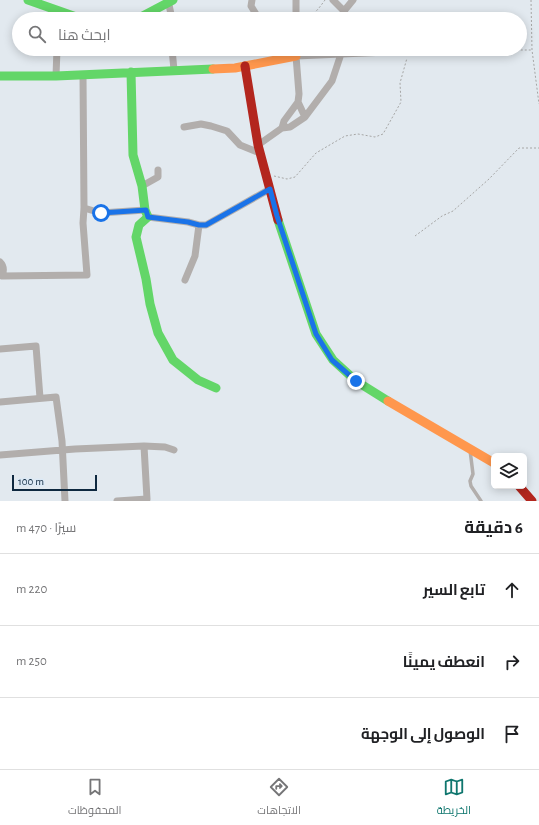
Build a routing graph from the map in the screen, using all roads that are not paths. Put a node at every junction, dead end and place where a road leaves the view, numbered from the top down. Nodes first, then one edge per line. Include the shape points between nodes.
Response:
1 (28, 0) edge
2 (252, 0) edge
3 (296, 0) edge
4 (333, 0) edge
5 (353, 0) edge
6 (170, 1) edge
7 (344, 11) joint
8 (54, 12) edge
9 (150, 12) edge
10 (171, 12) edge
11 (255, 12) edge
12 (296, 12) edge
13 (56, 56) edge
14 (173, 56) edge
15 (282, 56) edge
16 (296, 56) edge
17 (340, 56) edge
18 (246, 66) junction
19 (174, 70) junction
20 (131, 72) junction
21 (83, 75) junction
22 (0, 76) edge
23 (56, 76) junction
24 (298, 102) junction
25 (305, 117) junction
26 (184, 127) dead end
27 (282, 128) junction
28 (259, 149) junction
29 (158, 170) dead end
30 (142, 186) junction
31 (270, 189) junction
32 (84, 208) junction
33 (147, 213) junction
34 (199, 225) junction
35 (0, 262) edge
36 (1, 276) edge
37 (185, 280) dead end
38 (0, 349) edge
39 (216, 388) dead end
40 (40, 398) junction
41 (0, 402) edge
42 (144, 446) junction
43 (470, 449) junction
44 (62, 450) junction
45 (174, 450) dead end
46 (0, 455) edge
47 (491, 461) edge
48 (522, 489) edge
49 (65, 501) edge
50 (117, 501) edge
51 (482, 501) edge
52 (532, 501) edge

1 - 8 street
2 - 11 street via 251,6
3 - 12 street
4 - 7 street
5 - 7 street
6 - 9 street
6 - 10 street
13 - 23 street
14 - 19 street
15 - 18 street
16 - 24 street
17 - 25 street via 332,82
18 - 19 street
18 - 28 street
19 - 20 street
20 - 21 street
20 - 30 street via 134,155
21 - 23 street
21 - 32 street
22 - 23 street
24 - 25 street
24 - 27 street
25 - 27 street via 290,127
26 - 28 street via 200,124 211,126 226,131 240,145
27 - 28 street
28 - 31 street
29 - 30 street via 158,178
30 - 33 street
31 - 34 street via 206,225
31 - 43 street via 316,334 332,360 356,381
32 - 33 street via 101,213
32 - 36 street via 82,223 87,275
33 - 34 street
33 - 39 street via 139,225 136,237 158,333 173,360 198,380
34 - 37 street via 195,256
35 - 36 street via 4,271
38 - 40 street via 36,346
40 - 41 street
40 - 44 street via 56,397
42 - 44 street
42 - 45 street
42 - 50 street via 147,499
43 - 47 street
43 - 51 lane via 471,486
44 - 46 street
44 - 49 street
48 - 52 street

